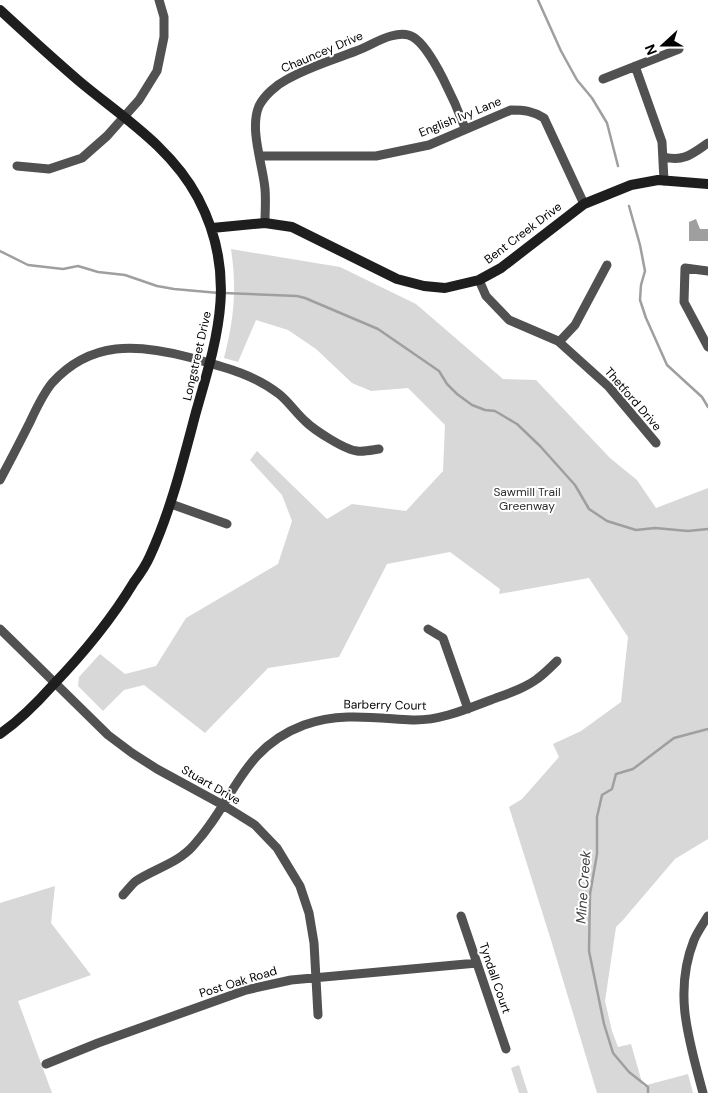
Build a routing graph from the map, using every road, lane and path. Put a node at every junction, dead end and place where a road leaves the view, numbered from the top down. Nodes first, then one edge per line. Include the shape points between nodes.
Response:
1 (159, 0) edge
2 (0, 10) edge
3 (679, 49) dead end
4 (635, 66) junction
5 (603, 79) dead end
6 (124, 116) junction
7 (466, 128) junction
8 (708, 143) edge
9 (260, 156) junction
10 (664, 157) junction
11 (17, 166) dead end
12 (664, 181) junction
13 (708, 184) edge
14 (584, 204) junction
15 (265, 223) junction
16 (212, 228) junction
17 (607, 265) dead end
18 (708, 271) edge
19 (479, 280) junction
20 (559, 342) junction
21 (708, 347) edge
22 (210, 363) junction
23 (656, 443) dead end
24 (379, 449) dead end
25 (0, 480) edge
26 (171, 504) junction
27 (227, 524) dead end
28 (0, 629) edge
29 (428, 629) dead end
30 (557, 661) dead end
31 (55, 683) junction
32 (468, 709) junction
33 (0, 734) edge
34 (223, 805) junction
35 (123, 895) dead end
36 (461, 916) dead end
37 (708, 916) edge
38 (477, 963) junction
39 (316, 976) junction
40 (318, 1015) dead end
41 (506, 1049) dead end
42 (46, 1064) dead end
43 (703, 1093) edge

1 - 6 street via 164,17 164,37 157,71 139,100
2 - 6 street, Longstreet Drive via 73,76
3 - 4 street
4 - 5 street
4 - 10 street via 662,142
6 - 11 street via 82,158 49,170
6 - 16 street, Longstreet Drive via 169,156 198,198
7 - 9 street, English Ivy Lane via 428,145 376,156
7 - 9 street, Chauncey Drive via 437,67 420,42 412,35 401,34 297,74 274,88 259,106 256,133
7 - 14 street, English Ivy Lane via 511,110 525,110 544,118
8 - 10 street via 682,159
9 - 15 street, Chauncey Drive via 266,190
10 - 12 street
12 - 13 street, Bent Creek Drive
12 - 14 street, Bent Creek Drive via 631,185
14 - 19 street, Bent Creek Drive via 501,268
15 - 16 street, Bent Creek Drive
15 - 19 street, Bent Creek Drive via 292,227 397,280 445,288
16 - 22 street, Longstreet Drive via 222,298
17 - 20 street via 575,325
18 - 21 street via 685,268 684,302
19 - 20 street, Thetford Drive via 486,296 509,320
20 - 23 street, Thetford Drive via 609,387
22 - 24 street via 254,377 280,394 306,422 331,440 356,452
22 - 25 street via 139,347 103,351 78,362 61,375 45,394
22 - 26 street, Longstreet Drive
26 - 27 street
26 - 31 street, Longstreet Drive via 149,558 118,609
28 - 31 street, Stuart Drive
29 - 32 street via 443,638
30 - 32 street, Barberry Court via 538,679
31 - 33 street, Longstreet Drive via 16,723
31 - 34 street, Stuart Drive via 108,735 132,753
32 - 34 street, Barberry Court via 441,718 414,720 354,716 327,718 303,726 263,749 244,771
34 - 35 street, Barberry Court via 192,847 172,862 134,882
34 - 39 street, Stuart Drive via 255,825 277,848 300,886 309,913
36 - 38 street, Tyndall Court
37 - 43 street via 695,938 685,967 683,991 684,1018
38 - 39 street, Post Oak Road
38 - 41 street, Tyndall Court
39 - 40 street, Stuart Drive
39 - 42 street, Post Oak Road via 246,990

